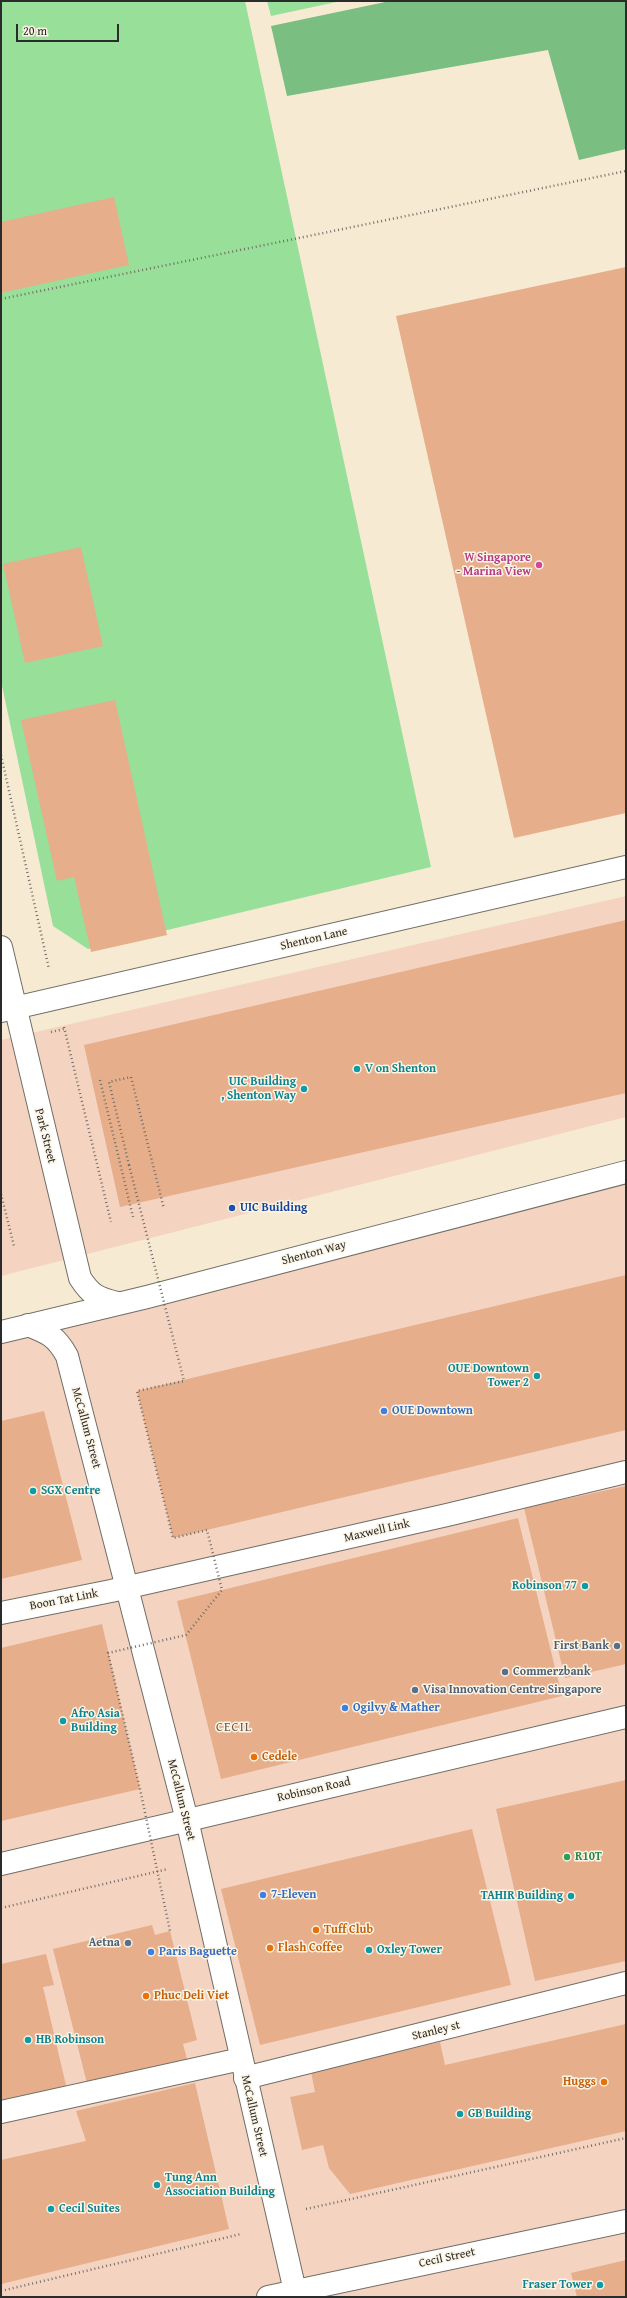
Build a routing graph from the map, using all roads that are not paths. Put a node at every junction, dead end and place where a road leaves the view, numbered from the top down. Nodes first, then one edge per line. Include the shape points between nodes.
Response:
1 (626, 867) edge
2 (1, 947) edge
3 (8, 1009) edge
4 (626, 1172) edge
5 (117, 1303) junction
6 (28, 1325) junction
7 (1, 1332) edge
8 (626, 1472) edge
9 (127, 1587) junction
10 (1, 1613) edge
11 (626, 1717) edge
12 (186, 1820) junction
13 (1, 1864) edge
14 (626, 1983) edge
15 (243, 2068) junction
16 (1, 2112) edge
17 (626, 2221) edge
18 (296, 2294) edge
19 (268, 2297) edge

1 - 3 main road, Shenton Lane
2 - 3 main road, Park Street
3 - 5 main road, Park Street via 80,1278 89,1292 101,1299
4 - 5 main road, Shenton Way
5 - 6 main road, Shenton Way
6 - 7 main road, Shenton Way
6 - 9 main road, McCallum Street via 50,1334 60,1343 67,1356
8 - 9 main road, Maxwell Link via 440,1517
9 - 10 main road, Boon Tat Link
9 - 12 main road, McCallum Street
11 - 12 main road, Robinson Road
12 - 13 main road, Robinson Road
12 - 15 main road, McCallum Street
14 - 15 main road, Stanley st
15 - 16 main road, Stanley st
15 - 18 main road, McCallum Street
17 - 18 main road, Cecil Street
18 - 19 main road, Cecil Street

